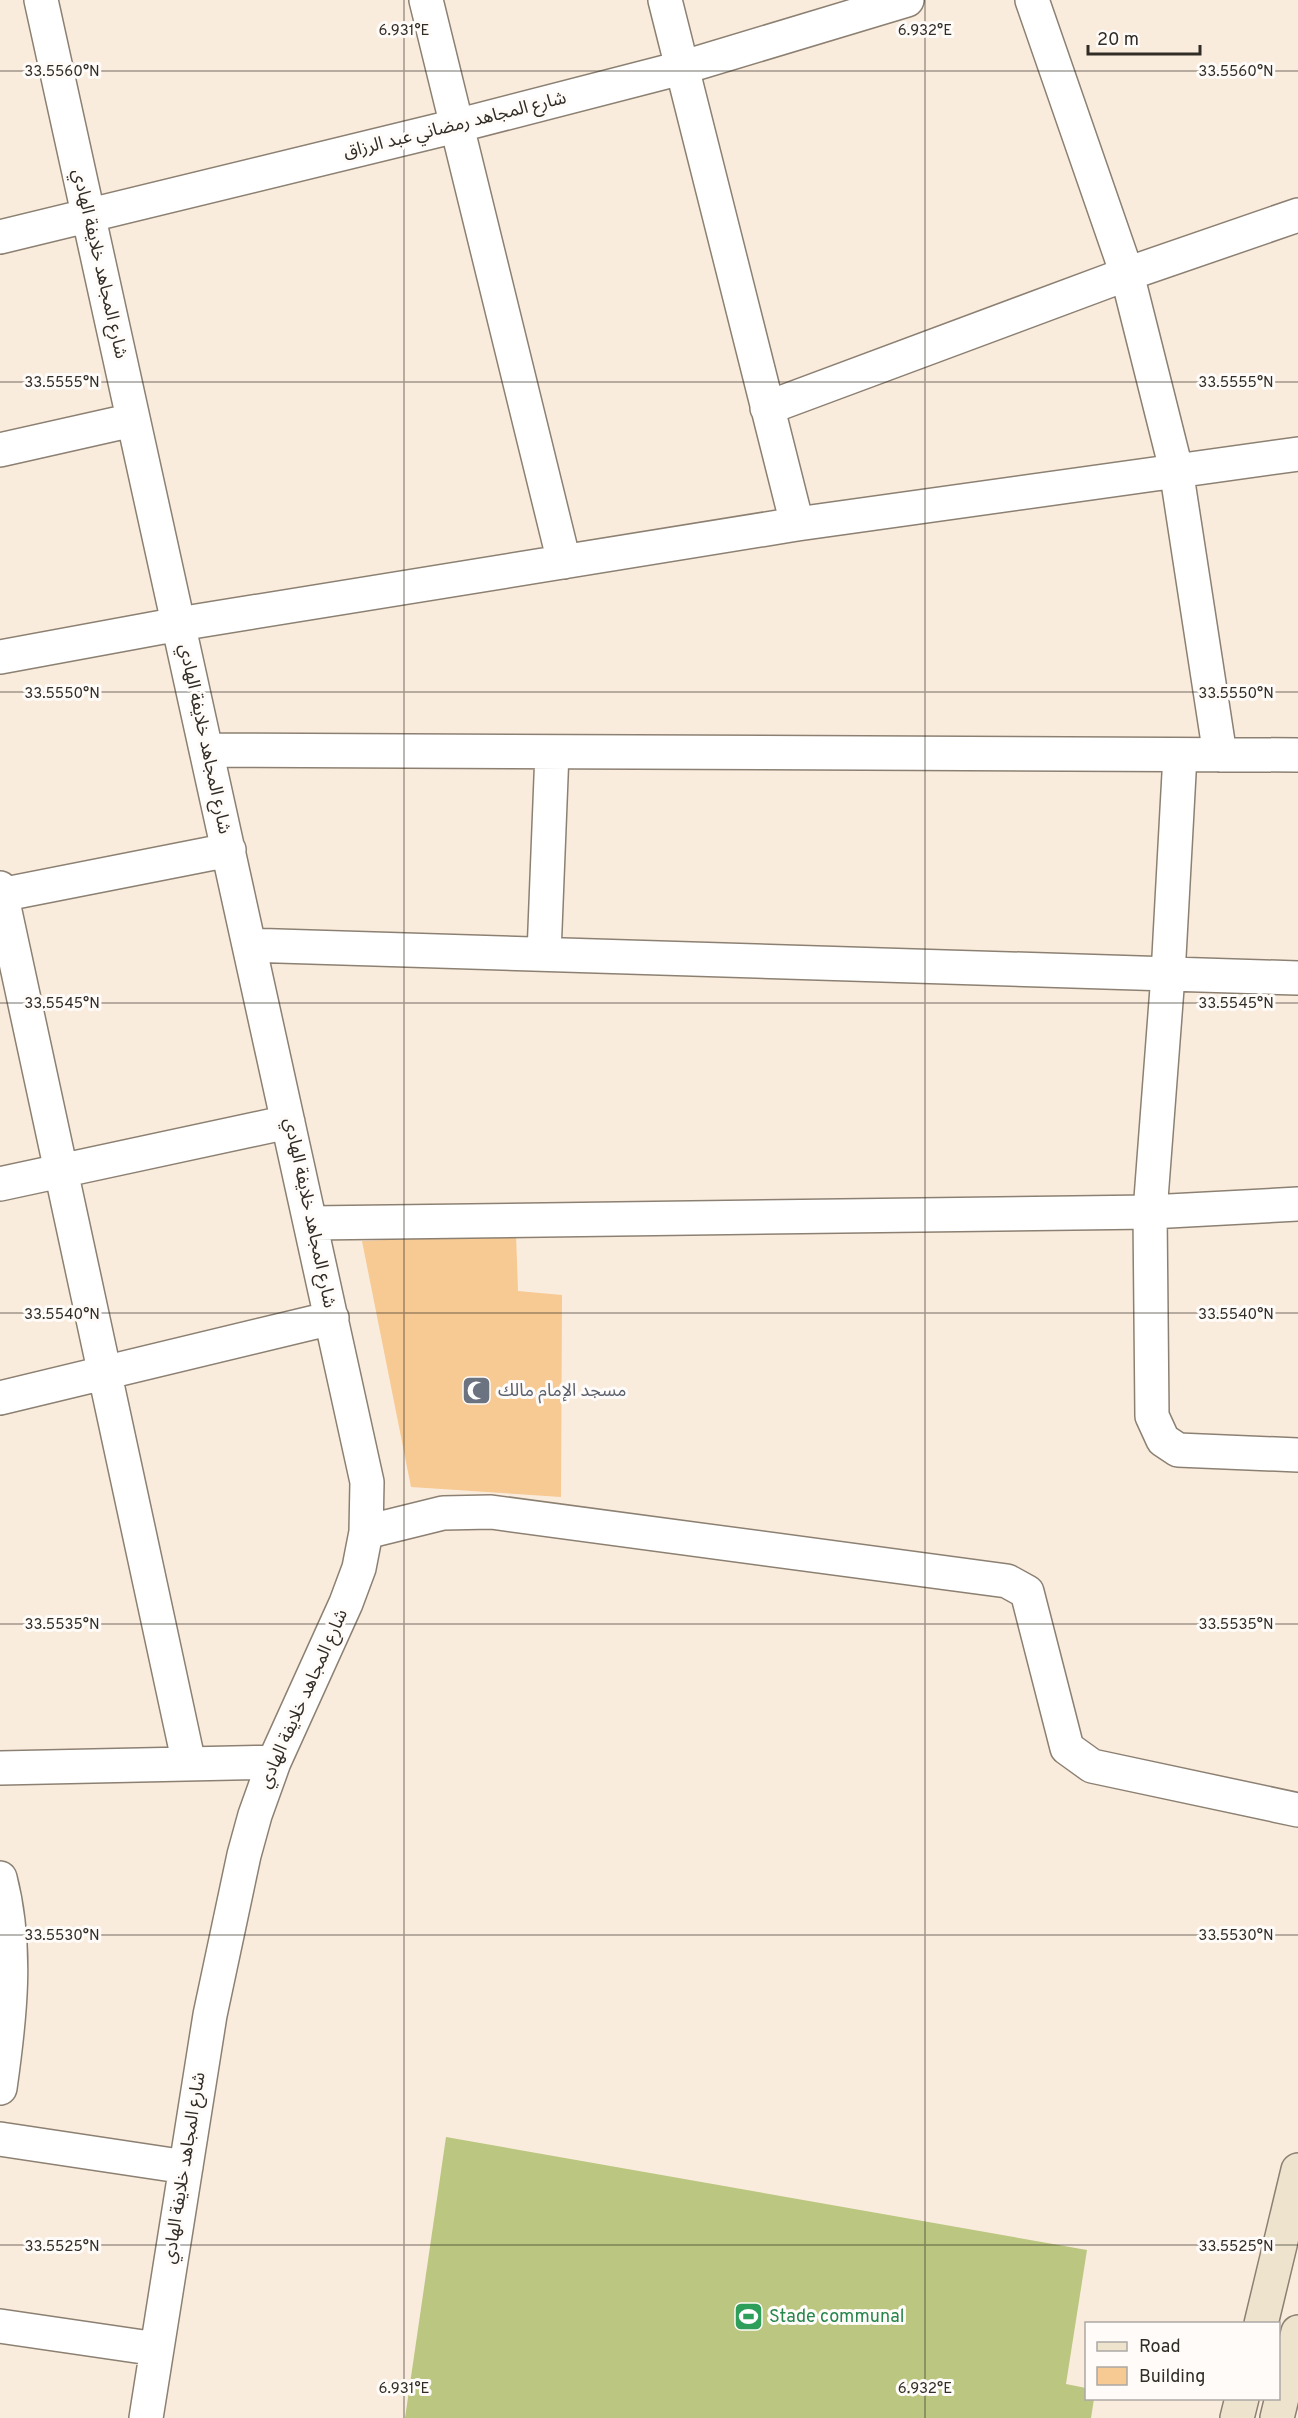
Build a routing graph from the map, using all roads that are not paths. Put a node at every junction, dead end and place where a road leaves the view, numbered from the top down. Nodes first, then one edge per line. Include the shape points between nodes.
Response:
1 (41, 0) edge
2 (426, 0) edge
3 (665, 0) edge
4 (907, 0) edge
5 (1032, 0) edge
6 (681, 68) junction
7 (456, 126) junction
8 (1298, 214) edge
9 (88, 216) junction
10 (0, 237) edge
11 (1127, 274) junction
12 (767, 408) junction
13 (134, 420) junction
14 (0, 450) edge
15 (1298, 454) edge
16 (1176, 469) junction
17 (797, 524) junction
18 (564, 562) junction
19 (179, 624) junction
20 (0, 657) edge
21 (206, 750) junction
22 (552, 752) junction
23 (1180, 755) junction
24 (1220, 755) junction
25 (1298, 755) edge
26 (229, 850) junction
27 (0, 893) edge
28 (249, 945) junction
29 (544, 954) junction
30 (1168, 975) junction
31 (1298, 978) edge
32 (288, 1122) junction
33 (61, 1171) junction
34 (0, 1184) edge
35 (1298, 1203) edge
36 (1150, 1212) junction
37 (311, 1223) junction
38 (332, 1318) junction
39 (104, 1373) junction
40 (0, 1398) edge
41 (1298, 1455) edge
42 (366, 1532) junction
43 (274, 1762) junction
44 (189, 1764) junction
45 (0, 1768) edge
46 (1298, 1810) edge
47 (0, 1878) edge
48 (0, 2088) edge
49 (0, 2139) edge
50 (186, 2167) junction
51 (1298, 2170) edge
52 (1261, 2322) edge
53 (0, 2326) edge
54 (1298, 2332) edge
55 (157, 2349) junction
56 (1242, 2400) edge
57 (146, 2418) edge
58 (1237, 2418) edge
59 (1277, 2418) edge

1 - 9 street, شارع المجاهد خلايفة الهادي
2 - 7 street
3 - 6 street
4 - 6 street, شارع المجاهد رمضاني عبد الرزاق
5 - 11 street
6 - 7 street, شارع المجاهد رمضاني عبد الرزاق
6 - 12 street
7 - 9 street, شارع المجاهد رمضاني عبد الرزاق
7 - 18 street
8 - 11 street
9 - 10 street, شارع المجاهد رمضاني عبد الرزاق
9 - 13 street, شارع المجاهد خلايفة الهادي
11 - 12 street
11 - 16 street
12 - 17 street
13 - 14 street
13 - 19 street, شارع المجاهد خلايفة الهادي
15 - 16 street
16 - 17 street
16 - 24 street
17 - 18 street
18 - 19 street
19 - 20 street
19 - 21 street, شارع المجاهد خلايفة الهادي
21 - 22 street
21 - 26 street, شارع المجاهد خلايفة الهادي
22 - 23 street
22 - 29 street
23 - 24 street
23 - 30 street
24 - 25 street
26 - 27 street
26 - 28 street, شارع المجاهد خلايفة الهادي
27 - 33 street
28 - 29 street
28 - 32 street, شارع المجاهد خلايفة الهادي
29 - 30 street
30 - 31 street
30 - 36 street
32 - 33 street
32 - 37 street, شارع المجاهد خلايفة الهادي
33 - 34 street
33 - 39 street
35 - 36 street
36 - 37 street
36 - 41 street via 1152,1416 1163,1440 1178,1449
37 - 38 street, شارع المجاهد خلايفة الهادي
38 - 39 street
38 - 42 street, شارع المجاهد خلايفة الهادي via 366,1482
39 - 40 street
39 - 44 street
42 - 43 street, شارع المجاهد خلايفة الهادي via 359,1568 346,1603
42 - 46 street via 444,1514 491,1512 1007,1581 1027,1592 1067,1748 1092,1766
43 - 44 street
43 - 50 street, شارع المجاهد خلايفة الهادي via 247,1845 217,1977
44 - 45 street
47 - 48 street via 11,1960
49 - 50 street
50 - 55 street, شارع المجاهد خلايفة الهادي
51 - 52 main road
53 - 55 street
54 - 59 main road
55 - 57 street, شارع المجاهد خلايفة الهادي
56 - 58 main road

